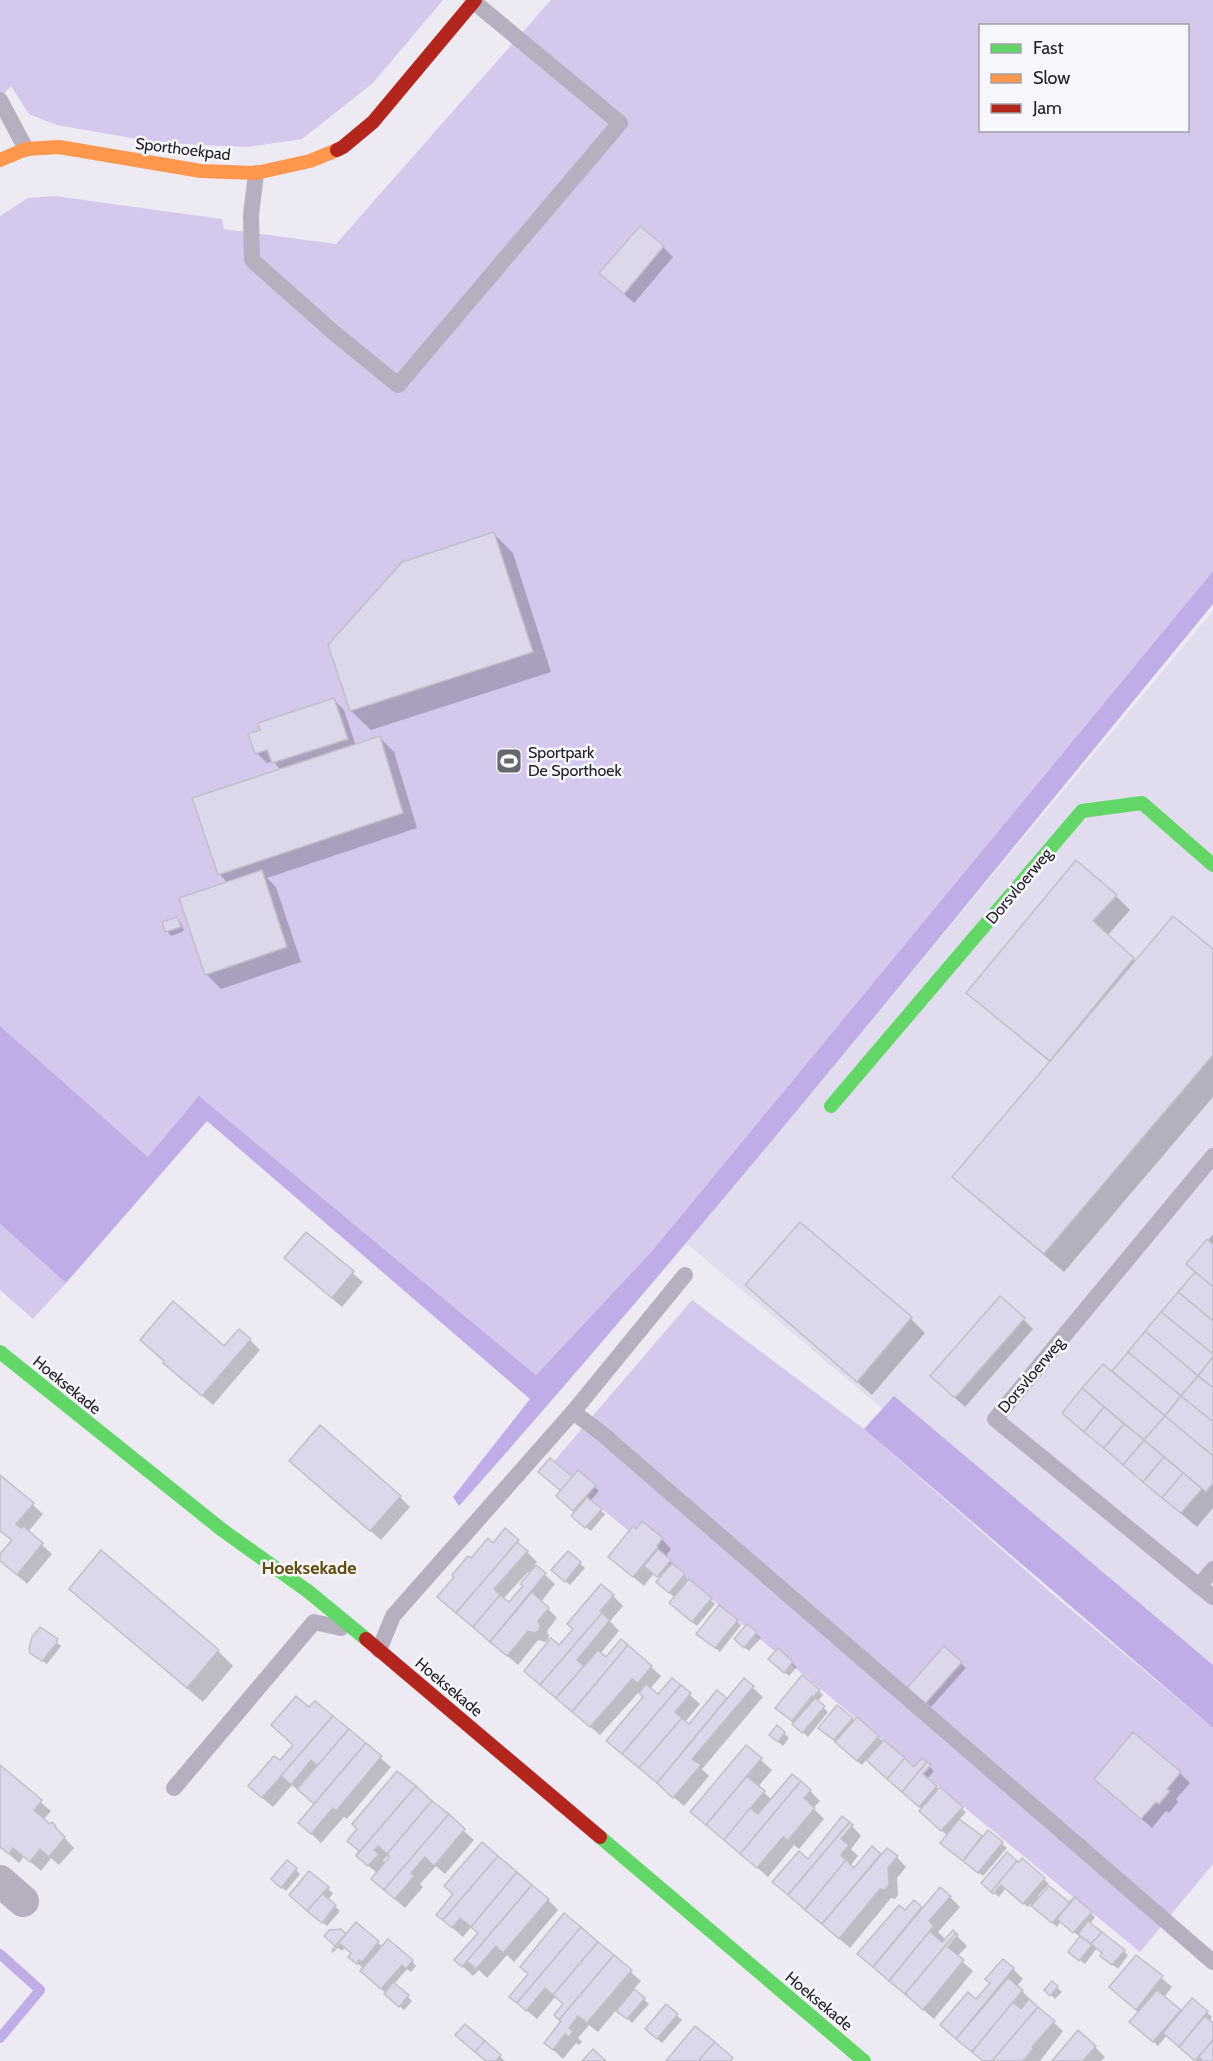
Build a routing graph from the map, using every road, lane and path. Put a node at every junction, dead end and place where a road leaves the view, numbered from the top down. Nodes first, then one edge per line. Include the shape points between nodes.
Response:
1 (474, 1) edge
2 (0, 100) edge
3 (26, 149) junction
4 (0, 160) edge
5 (256, 172) junction
6 (1213, 865) edge
7 (831, 1106) dead end
8 (1213, 1156) edge
9 (685, 1275) dead end
10 (2, 1358) edge
11 (573, 1412) junction
12 (1213, 1569) edge
13 (1199, 1586) junction
14 (1213, 1598) edge
15 (359, 1633) junction
16 (379, 1650) junction
17 (174, 1788) dead end
18 (1213, 1962) edge
19 (864, 2061) edge

1 - 5 street, Sporthoekpad via 373,122 343,147 310,161
1 - 5 lane via 620,123 398,385 252,260 251,215
2 - 3 lane
3 - 4 street, Sporthoekpad
3 - 5 street, Sporthoekpad via 59,147 201,171
6 - 7 street, Dorsvloerweg via 1142,803 1082,811
8 - 13 lane, Dorsvloerweg via 994,1419
9 - 11 lane
10 - 15 street, Hoeksekade
11 - 16 lane via 393,1616
11 - 18 lane
12 - 13 lane
13 - 14 lane, Dorsvloerweg
15 - 16 street, Hoeksekade
15 - 17 lane via 314,1622
16 - 19 street, Hoeksekade

